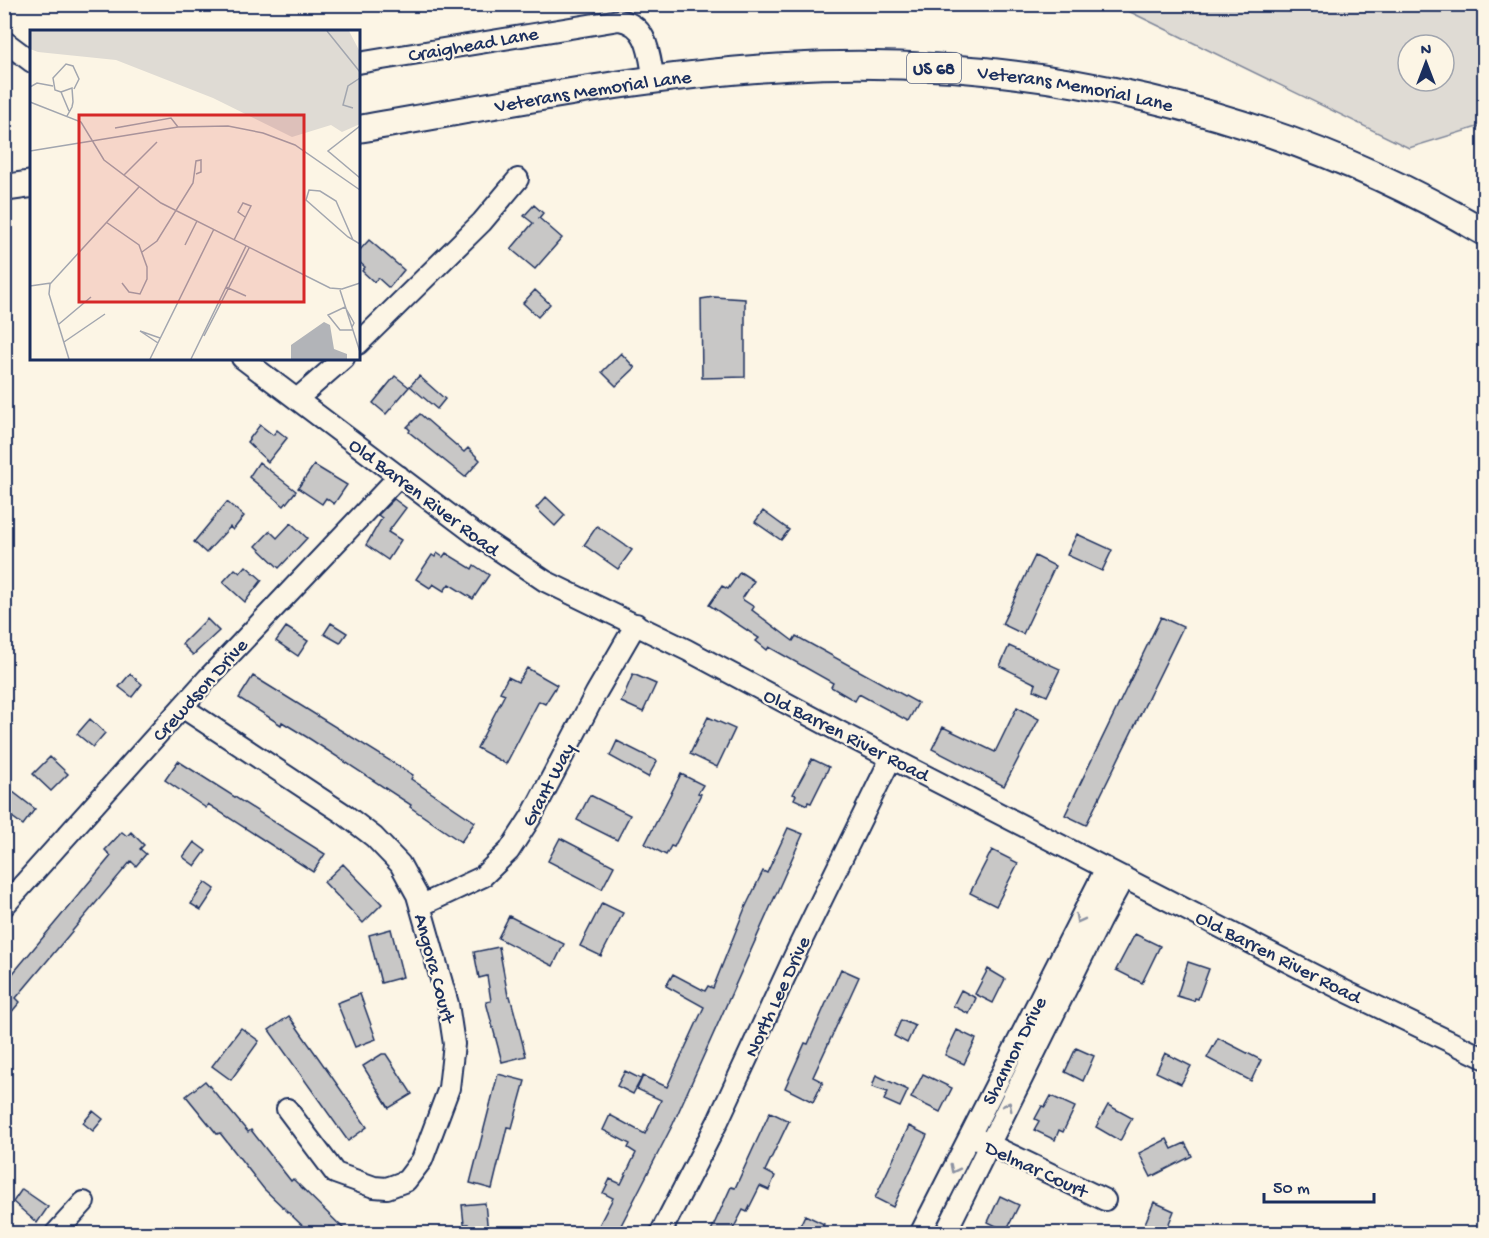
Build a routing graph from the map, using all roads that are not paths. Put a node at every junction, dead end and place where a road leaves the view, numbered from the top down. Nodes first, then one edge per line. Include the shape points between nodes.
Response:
1 (4, 42) edge
2 (30, 61) edge
3 (360, 63) edge
4 (654, 80) junction
5 (360, 129) edge
6 (519, 179) dead end
7 (30, 184) edge
8 (4, 188) edge
9 (1485, 232) edge
10 (360, 342) edge
11 (245, 360) edge
12 (342, 360) edge
13 (297, 399) junction
14 (399, 476) junction
15 (636, 624) junction
16 (182, 707) junction
17 (891, 758) junction
18 (1106, 868) junction
19 (1124, 877) junction
20 (4, 906) edge
21 (420, 906) junction
22 (1037, 1002) junction
23 (1056, 1011) junction
24 (1485, 1058) edge
25 (287, 1109) dead end
26 (970, 1136) junction
27 (989, 1145) junction
28 (1105, 1200) dead end
29 (84, 1202) dead end
30 (55, 1233) edge
31 (660, 1233) edge
32 (920, 1233) edge
33 (945, 1233) edge

1 - 2 street
3 - 4 street, Craighead Lane via 619,20 634,24 644,35
4 - 5 main road, Veterans Memorial Lane / US 68
4 - 9 main road, Veterans Memorial Lane / US 68 via 743,70 858,65 984,71 1069,83 1198,112 1283,139 1387,182
6 - 10 street via 482,222
7 - 8 main road
11 - 13 street, Old Barren River Road
12 - 13 street
13 - 14 street, Old Barren River Road
14 - 15 street, Old Barren River Road via 528,570 568,594
14 - 16 street, Crewdson Drive
15 - 17 street, Old Barren River Road
15 - 21 street, Grant Way via 509,851 482,877
16 - 20 street, Crewdson Drive
16 - 21 street, Angora Court via 374,837 410,879
17 - 18 street, Old Barren River Road
17 - 31 street, North Lee Drive via 718,1121
18 - 19 street, Old Barren River Road
18 -> 22 street, Shannon Drive
19 - 23 street, Shannon Drive
19 - 24 street, Old Barren River Road
21 - 25 street, Angora Court via 448,1004 454,1044 449,1088 431,1139 412,1175 398,1186 387,1188 362,1185 335,1173
22 - 23 street
22 - 26 street, Shannon Drive
27 -> 23 street, Shannon Drive
26 - 27 street, Delmar Court
26 -> 32 street, Shannon Drive
27 - 28 street, Delmar Court
27 - 33 street, Shannon Drive
29 - 30 street

